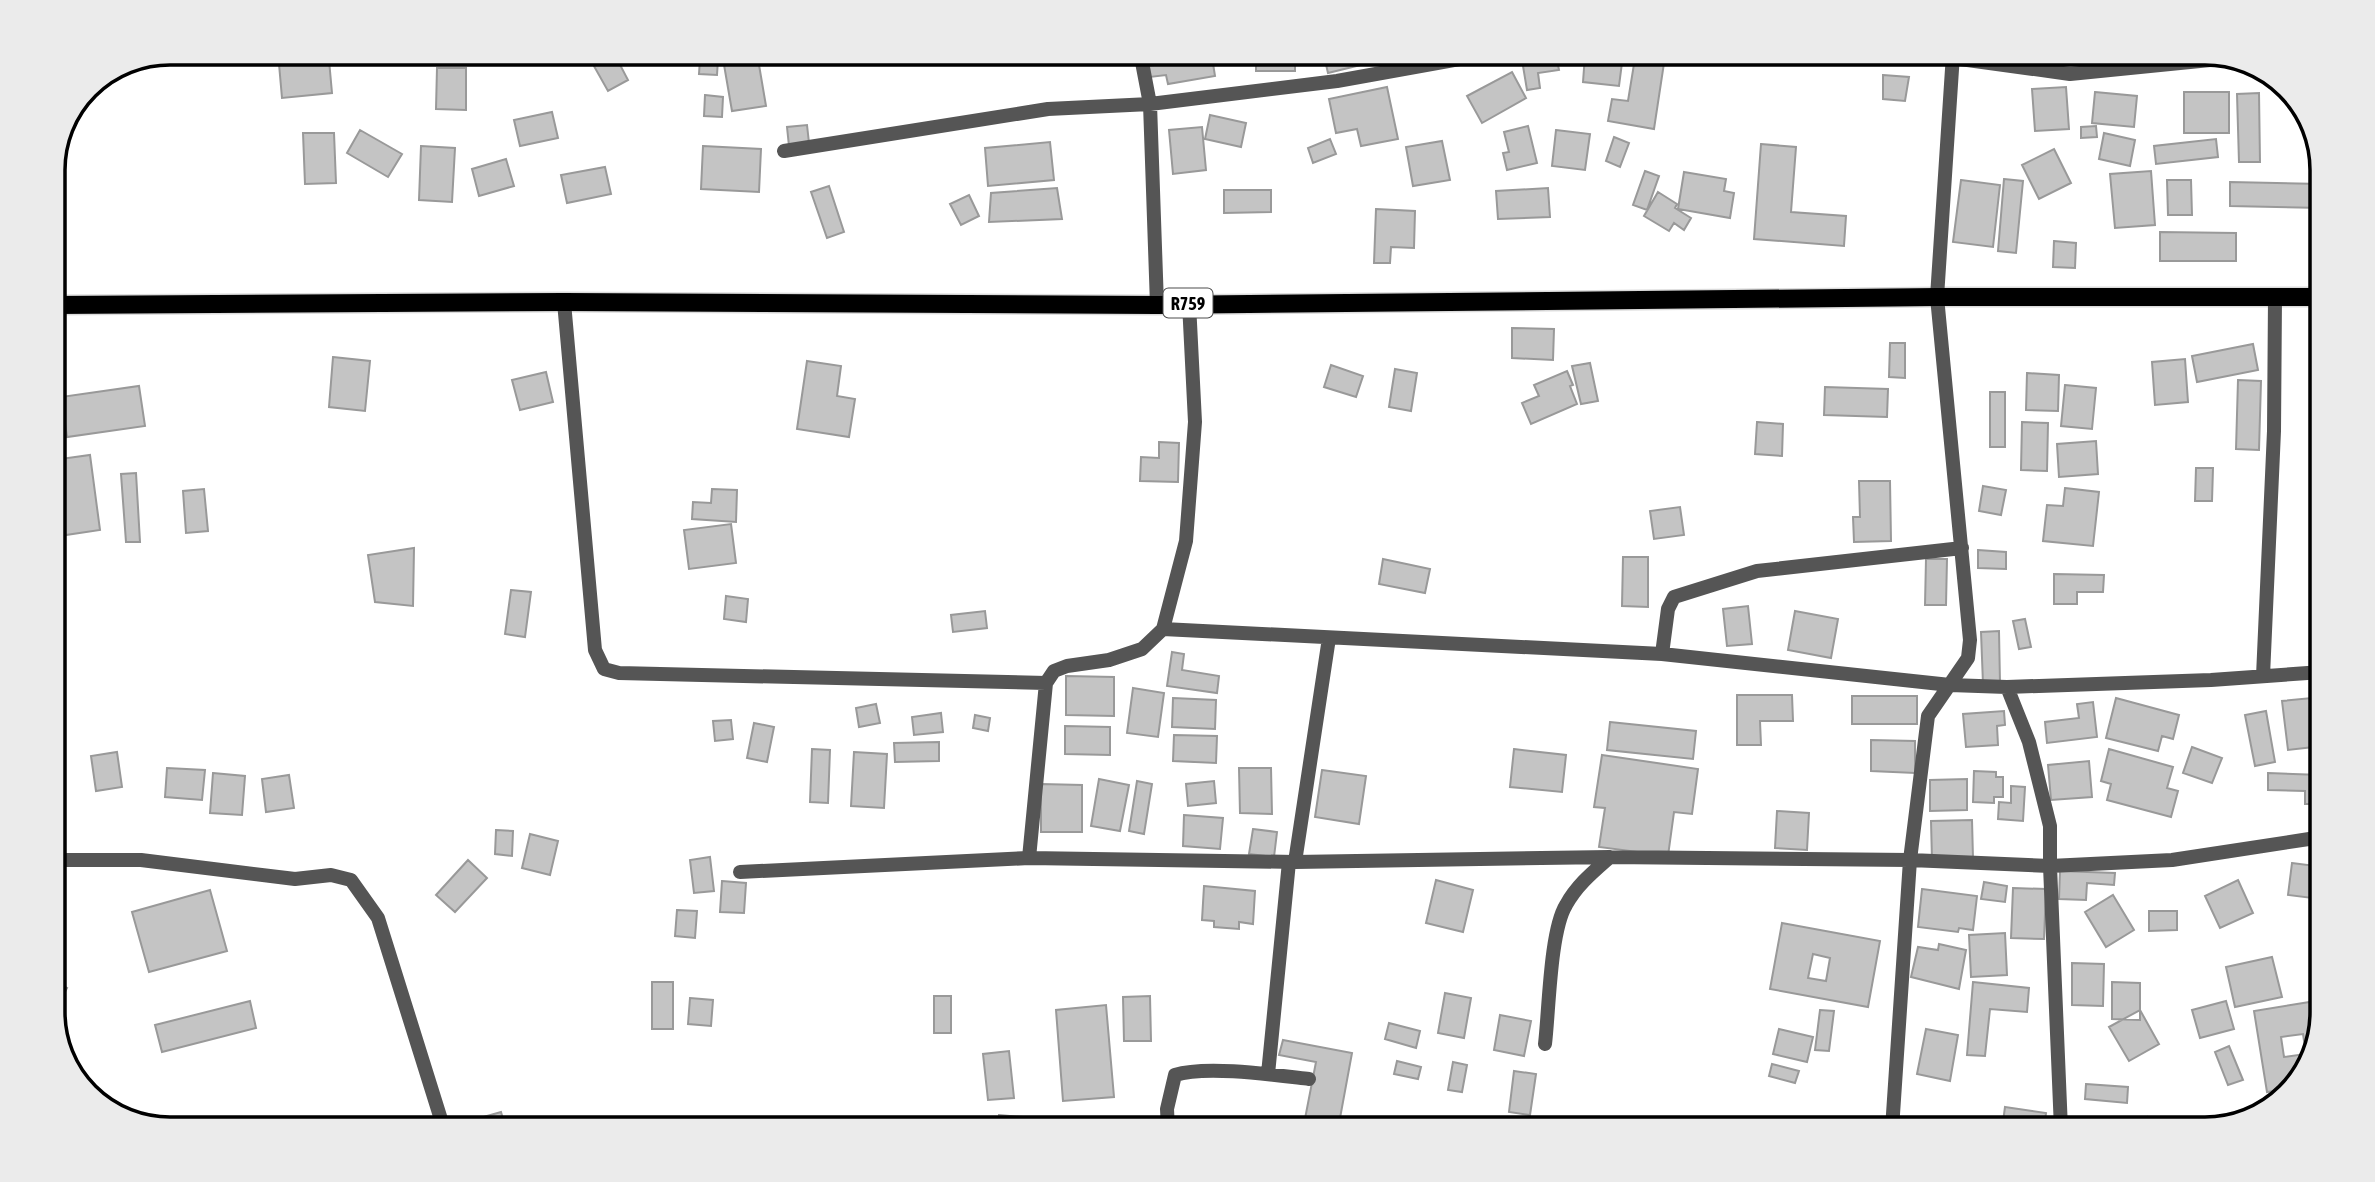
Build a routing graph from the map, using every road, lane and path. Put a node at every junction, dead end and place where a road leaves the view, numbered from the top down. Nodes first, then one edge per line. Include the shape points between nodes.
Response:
1 (1143, 65) edge
2 (1426, 65) edge
3 (1952, 65) edge
4 (2012, 65) edge
5 (2160, 65) edge
6 (1150, 104) junction
7 (784, 152) dead end
8 (1937, 297) junction
9 (2275, 297) junction
10 (2310, 297) edge
11 (564, 302) junction
12 (1189, 303) junction
13 (65, 305) edge
14 (1157, 305) junction
15 (1962, 548) junction
16 (1163, 629) junction
17 (1329, 638) junction
18 (1662, 654) junction
19 (2310, 673) edge
20 (2263, 676) junction
21 (1046, 683) junction
22 (1950, 685) junction
23 (2007, 687) junction
24 (2310, 839) edge
25 (1609, 857) junction
26 (1029, 858) junction
27 (65, 860) edge
28 (1910, 860) junction
29 (1292, 862) junction
30 (2050, 866) junction
31 (740, 872) dead end
32 (1545, 1044) dead end
33 (1268, 1074) junction
34 (1309, 1079) dead end
35 (440, 1117) edge
36 (1167, 1117) edge
37 (1893, 1117) edge
38 (2060, 1117) edge

1 - 6 street
2 - 6 street
3 - 8 street
4 - 5 street via 2070,74
6 - 7 street via 1048,108
6 - 14 street
8 - 9 main road, R759
8 - 12 main road, R759
8 - 15 street
9 - 10 main road, R759
9 - 20 street
11 - 13 main road, R759
11 - 14 main road, R759
11 - 21 street via 595,650 604,668 619,673
12 - 14 main road, R759
12 - 16 street via 1195,422 1186,541
15 - 18 street via 1757,571 1674,597
15 - 22 street via 1970,640 1968,658
16 - 17 street
16 - 21 street via 1142,649 1067,666 1054,671
17 - 18 street
17 - 29 street
18 - 22 street
19 - 20 street
20 - 23 street
21 - 26 street
22 - 23 street
22 - 28 street via 1928,716
23 - 30 street via 2029,742 2050,826
24 - 30 street via 2172,860
25 - 28 street
25 - 29 street
25 - 32 street via 1581,883 1564,908 1557,930
26 - 29 street
26 - 31 street
27 - 35 street via 141,860 295,879 331,875 351,880 378,918
28 - 30 street
28 - 37 street
29 - 33 street
30 - 38 street
33 - 34 street
33 - 36 street via 1188,1071 1175,1076

